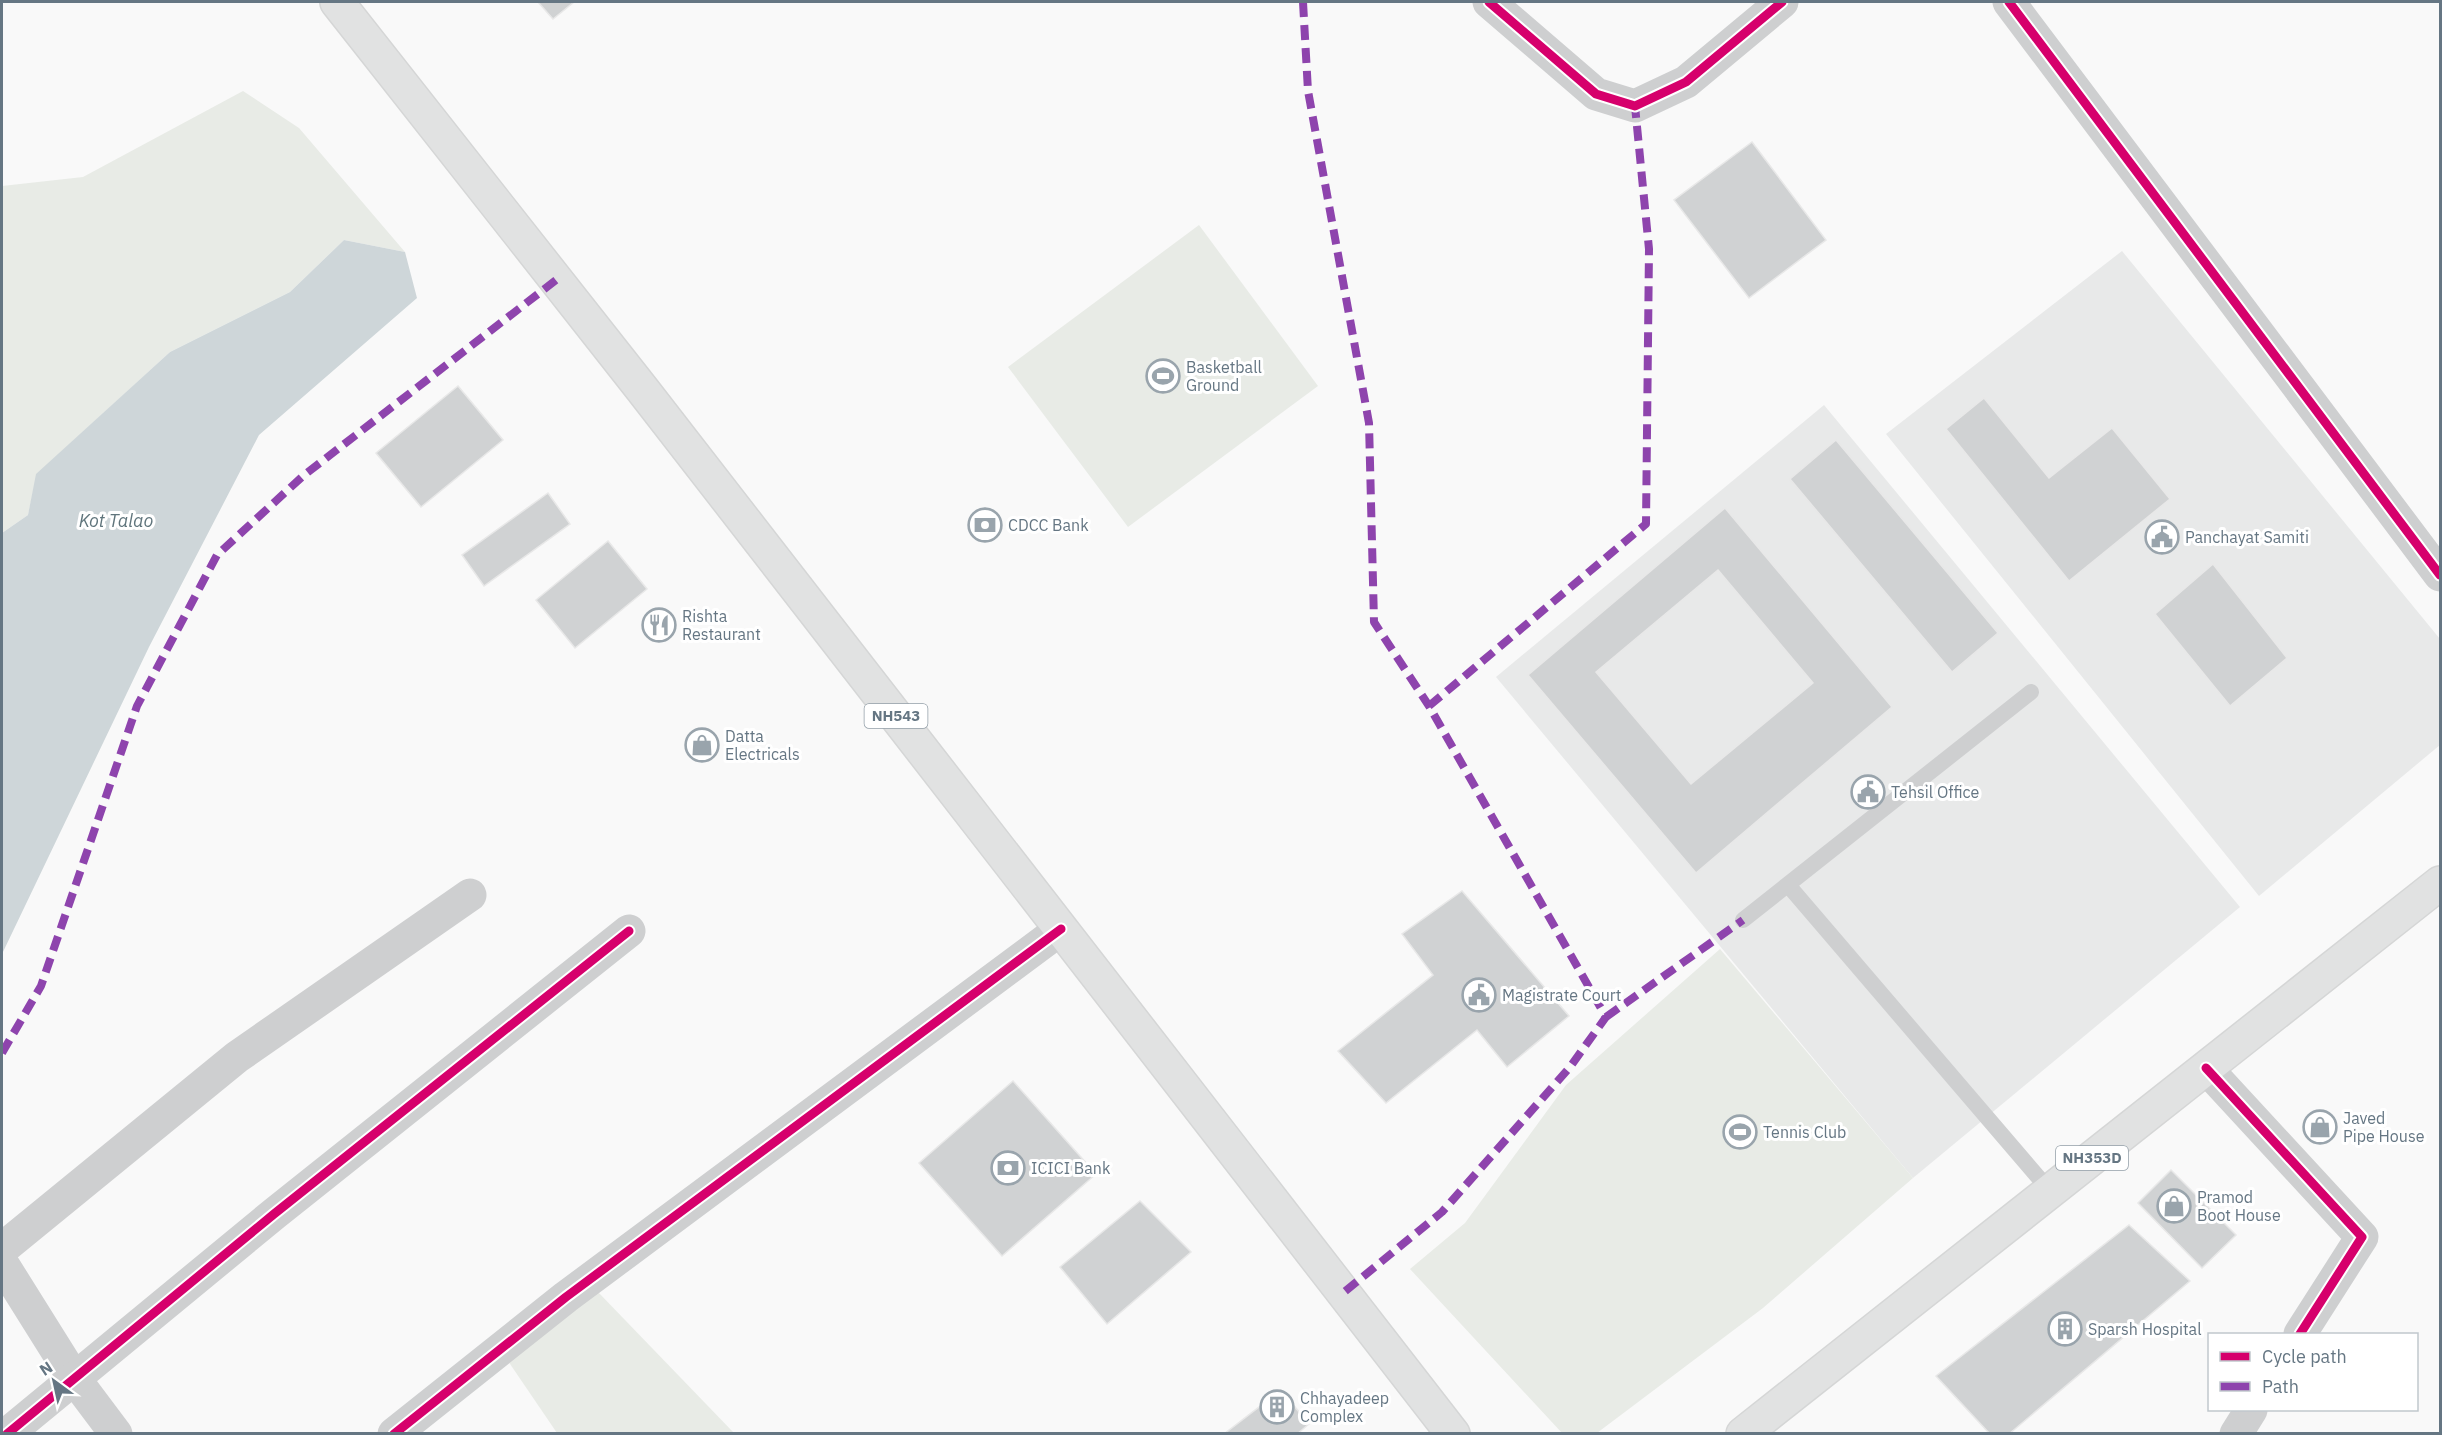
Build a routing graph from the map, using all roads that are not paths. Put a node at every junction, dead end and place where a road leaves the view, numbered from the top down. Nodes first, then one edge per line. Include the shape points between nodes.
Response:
1 (336, 2) edge
2 (1489, 2) edge
3 (1782, 2) edge
4 (2009, 2) edge
5 (2440, 575) edge
6 (2031, 692) dead end
7 (2440, 883) edge
8 (1788, 885) junction
9 (470, 894) dead end
10 (1743, 920) dead end
11 (1061, 929) junction
12 (629, 931) dead end
13 (2206, 1068) junction
14 (2050, 1191) junction
15 (2, 1249) edge
16 (2, 1263) edge
17 (2301, 1333) edge
18 (74, 1378) junction
19 (2251, 1411) edge
20 (7, 1434) edge
21 (116, 1434) edge
22 (394, 1434) edge
23 (1453, 1434) edge
24 (1743, 1434) edge
25 (2236, 1434) edge

1 - 11 highway, NH543
2 - 3 street via 1596,94 1635,106 1686,81
4 - 5 street
6 - 8 lane
7 - 13 highway, NH353D
8 - 10 lane
8 - 14 lane
9 - 15 street via 237,1057
11 - 22 street via 566,1297
11 - 23 highway, NH543
12 - 18 street
13 - 14 highway, NH353D
13 - 17 street via 2362,1237
14 - 24 highway, NH353D
16 - 18 street
18 - 20 street
18 - 21 street
19 - 25 street

